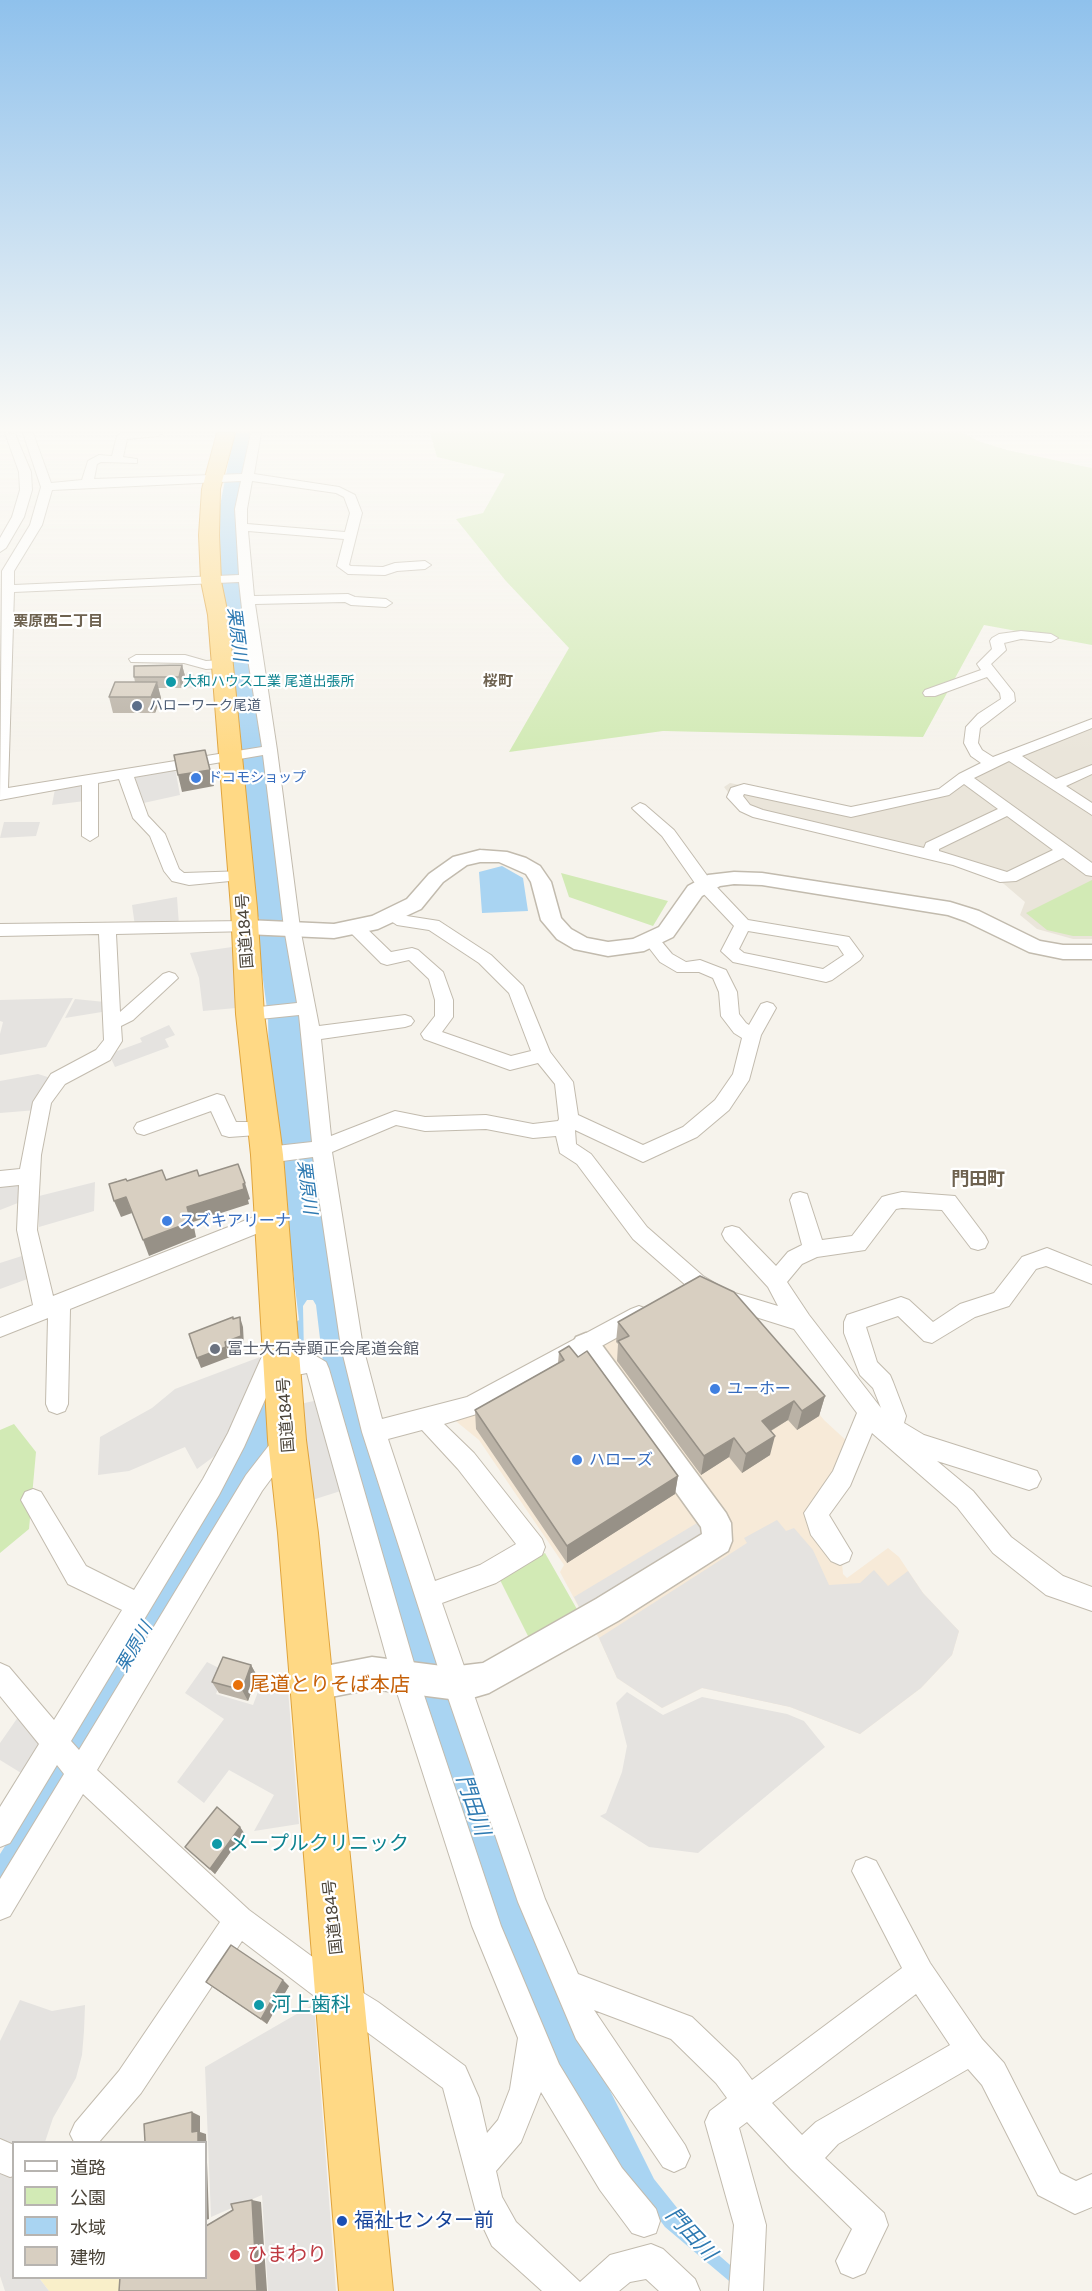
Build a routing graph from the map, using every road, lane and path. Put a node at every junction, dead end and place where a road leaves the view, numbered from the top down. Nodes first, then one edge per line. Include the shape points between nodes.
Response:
1 (26, 540) edge
2 (210, 540) edge
3 (242, 540) edge
4 (350, 540) edge
5 (425, 565) dead end
6 (4, 571) edge
7 (243, 578) junction
8 (216, 580) junction
9 (7, 588) junction
10 (249, 600) junction
11 (386, 603) dead end
12 (1051, 638) dead end
13 (136, 659) dead end
14 (220, 664) junction
15 (988, 672) junction
16 (930, 693) dead end
17 (1092, 723) edge
18 (1, 730) edge
19 (267, 751) junction
20 (233, 755) junction
21 (1011, 756) junction
22 (992, 764) junction
23 (1092, 769) edge
24 (123, 775) junction
25 (964, 777) junction
26 (90, 781) junction
27 (1055, 785) junction
28 (0, 795) edge
29 (640, 808) dead end
30 (1008, 810) junction
31 (1092, 810) edge
32 (851, 812) junction
33 (838, 834) junction
34 (90, 836) dead end
35 (1064, 851) junction
36 (930, 855) junction
37 (1092, 871) edge
38 (240, 875) junction
39 (705, 885) junction
40 (394, 915) junction
41 (743, 925) junction
42 (107, 928) junction
43 (252, 928) junction
44 (288, 928) junction
45 (356, 928) junction
46 (0, 930) edge
47 (651, 940) junction
48 (1092, 952) edge
49 (169, 978) dead end
50 (300, 1008) junction
51 (767, 1008) dead end
52 (256, 1013) junction
53 (405, 1021) dead end
54 (112, 1023) junction
55 (310, 1034) junction
56 (752, 1035) junction
57 (542, 1054) junction
58 (567, 1124) junction
59 (144, 1128) dead end
60 (264, 1129) junction
61 (318, 1148) junction
62 (272, 1154) junction
63 (30, 1176) junction
64 (0, 1179) edge
65 (800, 1200) dead end
66 (271, 1219) junction
67 (732, 1234) dead end
68 (978, 1242) dead end
69 (814, 1249) junction
70 (1092, 1275) edge
71 (776, 1281) junction
72 (696, 1282) junction
73 (676, 1294) edge
74 (656, 1305) edge
75 (52, 1306) junction
76 (801, 1322) junction
77 (0, 1328) edge
78 (586, 1345) junction
79 (285, 1357) junction
80 (57, 1404) dead end
81 (428, 1418) junction
82 (882, 1424) junction
83 (374, 1432) junction
84 (287, 1440) junction
85 (1029, 1479) dead end
86 (33, 1500) dead end
87 (840, 1553) dead end
88 (428, 1596) junction
89 (1092, 1599) edge
90 (140, 1606) junction
91 (0, 1676) edge
92 (410, 1678) junction
93 (453, 1683) junction
94 (310, 1685) junction
95 (69, 1758) junction
96 (0, 1833) edge
97 (866, 1870) dead end
98 (0, 1906) edge
99 (239, 1920) junction
100 (920, 1973) junction
101 (570, 1985) junction
102 (341, 1997) junction
103 (533, 2037) junction
104 (972, 2050) junction
105 (749, 2101) junction
106 (86, 2134) dead end
107 (674, 2156) dead end
108 (802, 2158) junction
109 (479, 2167) junction
110 (1092, 2190) edge
111 (644, 2221) dead end
112 (853, 2260) dead end
113 (366, 2291) edge
114 (567, 2291) edge
115 (593, 2291) edge
116 (683, 2291) edge
117 (746, 2291) edge

1 - 6 street
2 - 8 highway, 国道184号
3 - 7 street
4 - 5 street via 343,566 348,570 385,571
6 - 9 street
7 - 8 street
7 - 10 street
8 - 9 street
8 - 14 highway, 国道184号
9 - 18 street
10 - 11 street via 348,598
10 - 19 street
12 - 15 street via 1004,637 998,641 999,650 984,664
13 - 14 street
14 - 20 highway, 国道184号
15 - 16 street
15 - 22 street via 1007,693 1008,701 973,727 971,743 976,753
17 - 21 street
18 - 28 street
19 - 20 street
19 - 44 street
20 - 24 street
20 - 38 highway, 国道184号
21 - 22 street
21 - 27 street
22 - 25 street
23 - 27 street
24 - 26 street
24 - 38 street via 141,818 157,834 178,877 189,880
25 - 30 street
25 - 32 street via 944,792
26 - 28 street
26 - 34 street
27 - 31 street
29 - 39 street via 668,833
30 - 35 street
30 - 36 street via 932,846
32 - 33 street
32 - 33 street via 744,789 736,791 735,797 745,808 758,814
33 - 36 street
35 - 36 street via 1010,877
35 - 37 street
38 - 43 highway, 国道184号
39 - 41 street
39 - 47 street via 685,902 666,932
39 - 48 street via 734,878 762,879 950,909 1036,947
40 - 45 street
40 - 47 street via 414,904 447,868 480,856 500,856 533,870 541,882 551,920 581,944 608,950
40 - 57 street via 403,921 433,925 485,959 517,990
41 - 41 street via 843,941 854,956 826,976 739,958 730,951
42 - 43 street
42 - 46 street
42 - 54 street
43 - 44 street
43 - 52 highway, 国道184号
44 - 45 street
44 - 50 street
45 - 57 street via 387,958 412,954 437,976 444,999 444,1017 430,1034 510,1063
47 - 56 street via 666,958 683,968 700,966 720,974 728,992 730,1016
49 - 54 street via 127,1016
50 - 52 street
50 - 55 street
51 - 56 street
52 - 60 highway, 国道184号
53 - 55 street
54 - 63 street via 111,1047 60,1077 42,1102
55 - 61 street
56 - 58 street via 742,1075 722,1105 690,1132 644,1154
57 - 58 street via 564,1082
58 - 61 street via 533,1131 486,1122 425,1124 395,1118
58 - 72 street via 567,1148 584,1159 640,1233
59 - 60 street via 217,1101 229,1130
60 - 62 highway, 国道184号
61 - 62 street
61 - 83 street via 352,1347
62 - 66 highway, 国道184号
63 - 64 street
63 - 75 street via 27,1230
65 - 69 street
66 - 75 street
66 - 79 highway, 国道184号
67 - 71 street
68 - 69 street via 948,1202 902,1200 890,1203 858,1244
69 - 71 street via 795,1258
70 - 82 street via 1047,1257 1029,1263 1001,1300 968,1310 932,1334 901,1306 855,1322 868,1368 882,1382 895,1416
71 - 76 street
72 - 73 street
72 - 76 street via 722,1298
74 - 78 street
75 - 77 street
75 - 80 street
76 - 82 street
78 - 81 street via 472,1406
78 - 93 street via 716,1523 717,1541 599,1615 489,1677
79 - 84 highway, 国道184号
79 - 90 street
79 - 92 street via 318,1369
81 - 83 street
81 - 88 street via 533,1547 487,1574
82 - 85 street via 918,1444
82 - 87 street via 866,1419 842,1478 816,1513 820,1527
82 - 89 street via 965,1499 1002,1545 1055,1586
83 - 88 street
84 - 94 highway, 国道184号
84 - 95 street
86 - 90 street via 77,1575
88 - 93 street
90 - 95 street
91 - 95 street
92 - 93 street
92 - 94 street via 372,1673
92 - 103 street via 487,1926
93 - 101 street via 532,1902
94 - 102 highway, 国道184号
95 - 96 street
95 - 98 street
95 - 99 street via 84,1777
97 - 100 street
99 - 102 street
99 - 106 street via 130,2082
100 - 104 street
100 - 105 street
101 - 105 street via 681,2028 728,2072
101 - 107 street via 587,2028
102 - 109 street via 454,2077 463,2098
102 - 113 highway, 国道184号
103 - 109 street via 526,2089 510,2131
103 - 111 street via 554,2084 611,2180
104 - 108 street via 827,2133
104 - 110 street via 993,2074 1049,2184 1075,2198
105 - 108 street
105 - 117 street via 721,2122 750,2225
108 - 112 street via 872,2225
109 - 114 street via 487,2201 504,2234
115 - 116 street via 622,2267 651,2261

